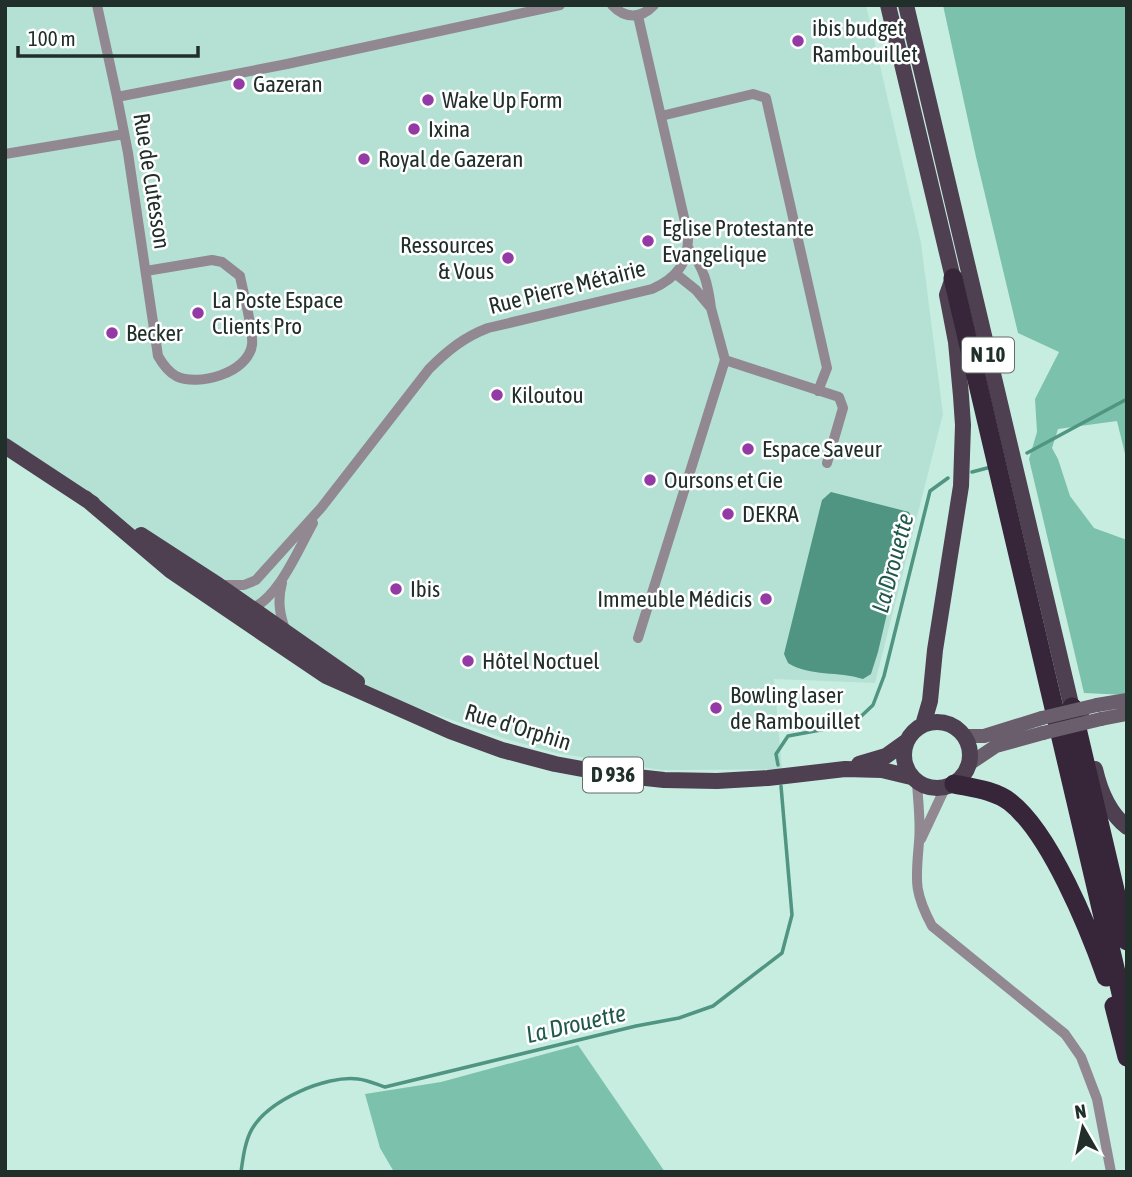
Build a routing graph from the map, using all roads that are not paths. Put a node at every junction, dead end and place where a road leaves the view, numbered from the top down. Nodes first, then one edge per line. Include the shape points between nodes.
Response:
1 (97, 5) edge
2 (560, 5) edge
3 (612, 5) edge
4 (654, 5) edge
5 (888, 5) edge
6 (906, 5) edge
7 (638, 16) junction
8 (117, 97) junction
9 (661, 116) junction
10 (124, 134) junction
11 (5, 154) edge
12 (689, 248) junction
13 (146, 271) junction
14 (676, 274) junction
15 (953, 278) junction
16 (711, 308) junction
17 (725, 360) junction
18 (818, 391) junction
19 (5, 446) edge
20 (827, 463) dead end
21 (85, 498) junction
22 (321, 508) junction
23 (285, 574) junction
24 (218, 585) junction
25 (252, 608) junction
26 (228, 610) junction
27 (287, 635) junction
28 (638, 638) dead end
29 (1127, 700) edge
30 (391, 704) junction
31 (1071, 704) junction
32 (1099, 712) junction
33 (1127, 713) edge
34 (923, 725) junction
35 (1043, 725) junction
36 (964, 736) junction
37 (907, 741) junction
38 (969, 764) junction
39 (845, 769) junction
40 (914, 779) junction
41 (949, 786) junction
42 (1127, 827) edge
43 (919, 841) junction
44 (1127, 941) edge
45 (1127, 1019) edge
46 (1127, 1057) edge
47 (1111, 1172) edge

1 - 8 street, Rue de Cutesson
2 - 8 street
3 - 7 street via 626,15
4 - 7 street
5 - 15 main road, N 10
6 - 31 main road, N 10
7 - 9 street
8 - 10 street, Rue de Cutesson
9 - 12 street
9 - 18 street via 753,94 766,98 827,368
10 - 11 street
10 - 13 street, Rue de Cutesson
12 - 14 street, Rue Pierre Métairie
12 - 16 street via 701,263
13 - 13 street, Rue de Cutesson via 158,356 167,368 188,379 231,373 240,366 253,344 240,276 212,260
14 - 16 street
14 - 22 street, Rue Pierre Métairie via 652,289 472,334 429,369
15 - 34 main road via 947,295 961,396 961,486
15 - 45 highway, N 10
16 - 17 street
17 - 18 street
17 - 28 street
18 - 20 street via 839,397 842,408
19 - 21 main road, Rue d'Orphin / D 936
21 - 24 main road, Rue d'Orphin / D 936
21 - 26 main road, Rue d'Orphin / D 936 via 171,571
22 - 23 street, Rue Pierre Métairie
22 - 24 street, Rue Pierre Métairie via 256,580
23 - 25 street, Rue Pierre Métairie via 266,601
23 - 27 street, Rue Pierre Métairie via 279,594
24 - 25 main road, Rue d'Orphin / D 936
25 - 26 street
25 - 27 main road, Rue d'Orphin / D 936
26 - 30 main road, Rue d'Orphin / D 936 via 326,676
27 - 30 main road, Rue d'Orphin / D 936
29 - 32 main road
30 - 39 main road, Rue d'Orphin / D 936 via 502,750 609,774 717,780
31 - 42 main road via 1082,715 1105,800
31 - 44 highway, N 10
32 - 33 main road
32 - 35 main road, bridge
34 - 36 main road via 943,722
34 - 37 main road
35 - 36 main road
35 - 38 main road
36 - 38 main road
37 - 39 main road, Rue d'Orphin / D 936 via 886,756
37 - 40 main road via 904,763
38 - 41 main road via 964,776
39 - 40 main road, Rue d'Orphin / D 936 via 882,770
40 - 41 main road via 929,788
40 - 43 street
41 - 43 street
41 - 46 highway via 987,790 1008,800 1025,816 1089,931
43 - 47 street via 915,881 920,905 932,926 1065,1034 1081,1057 1097,1099

